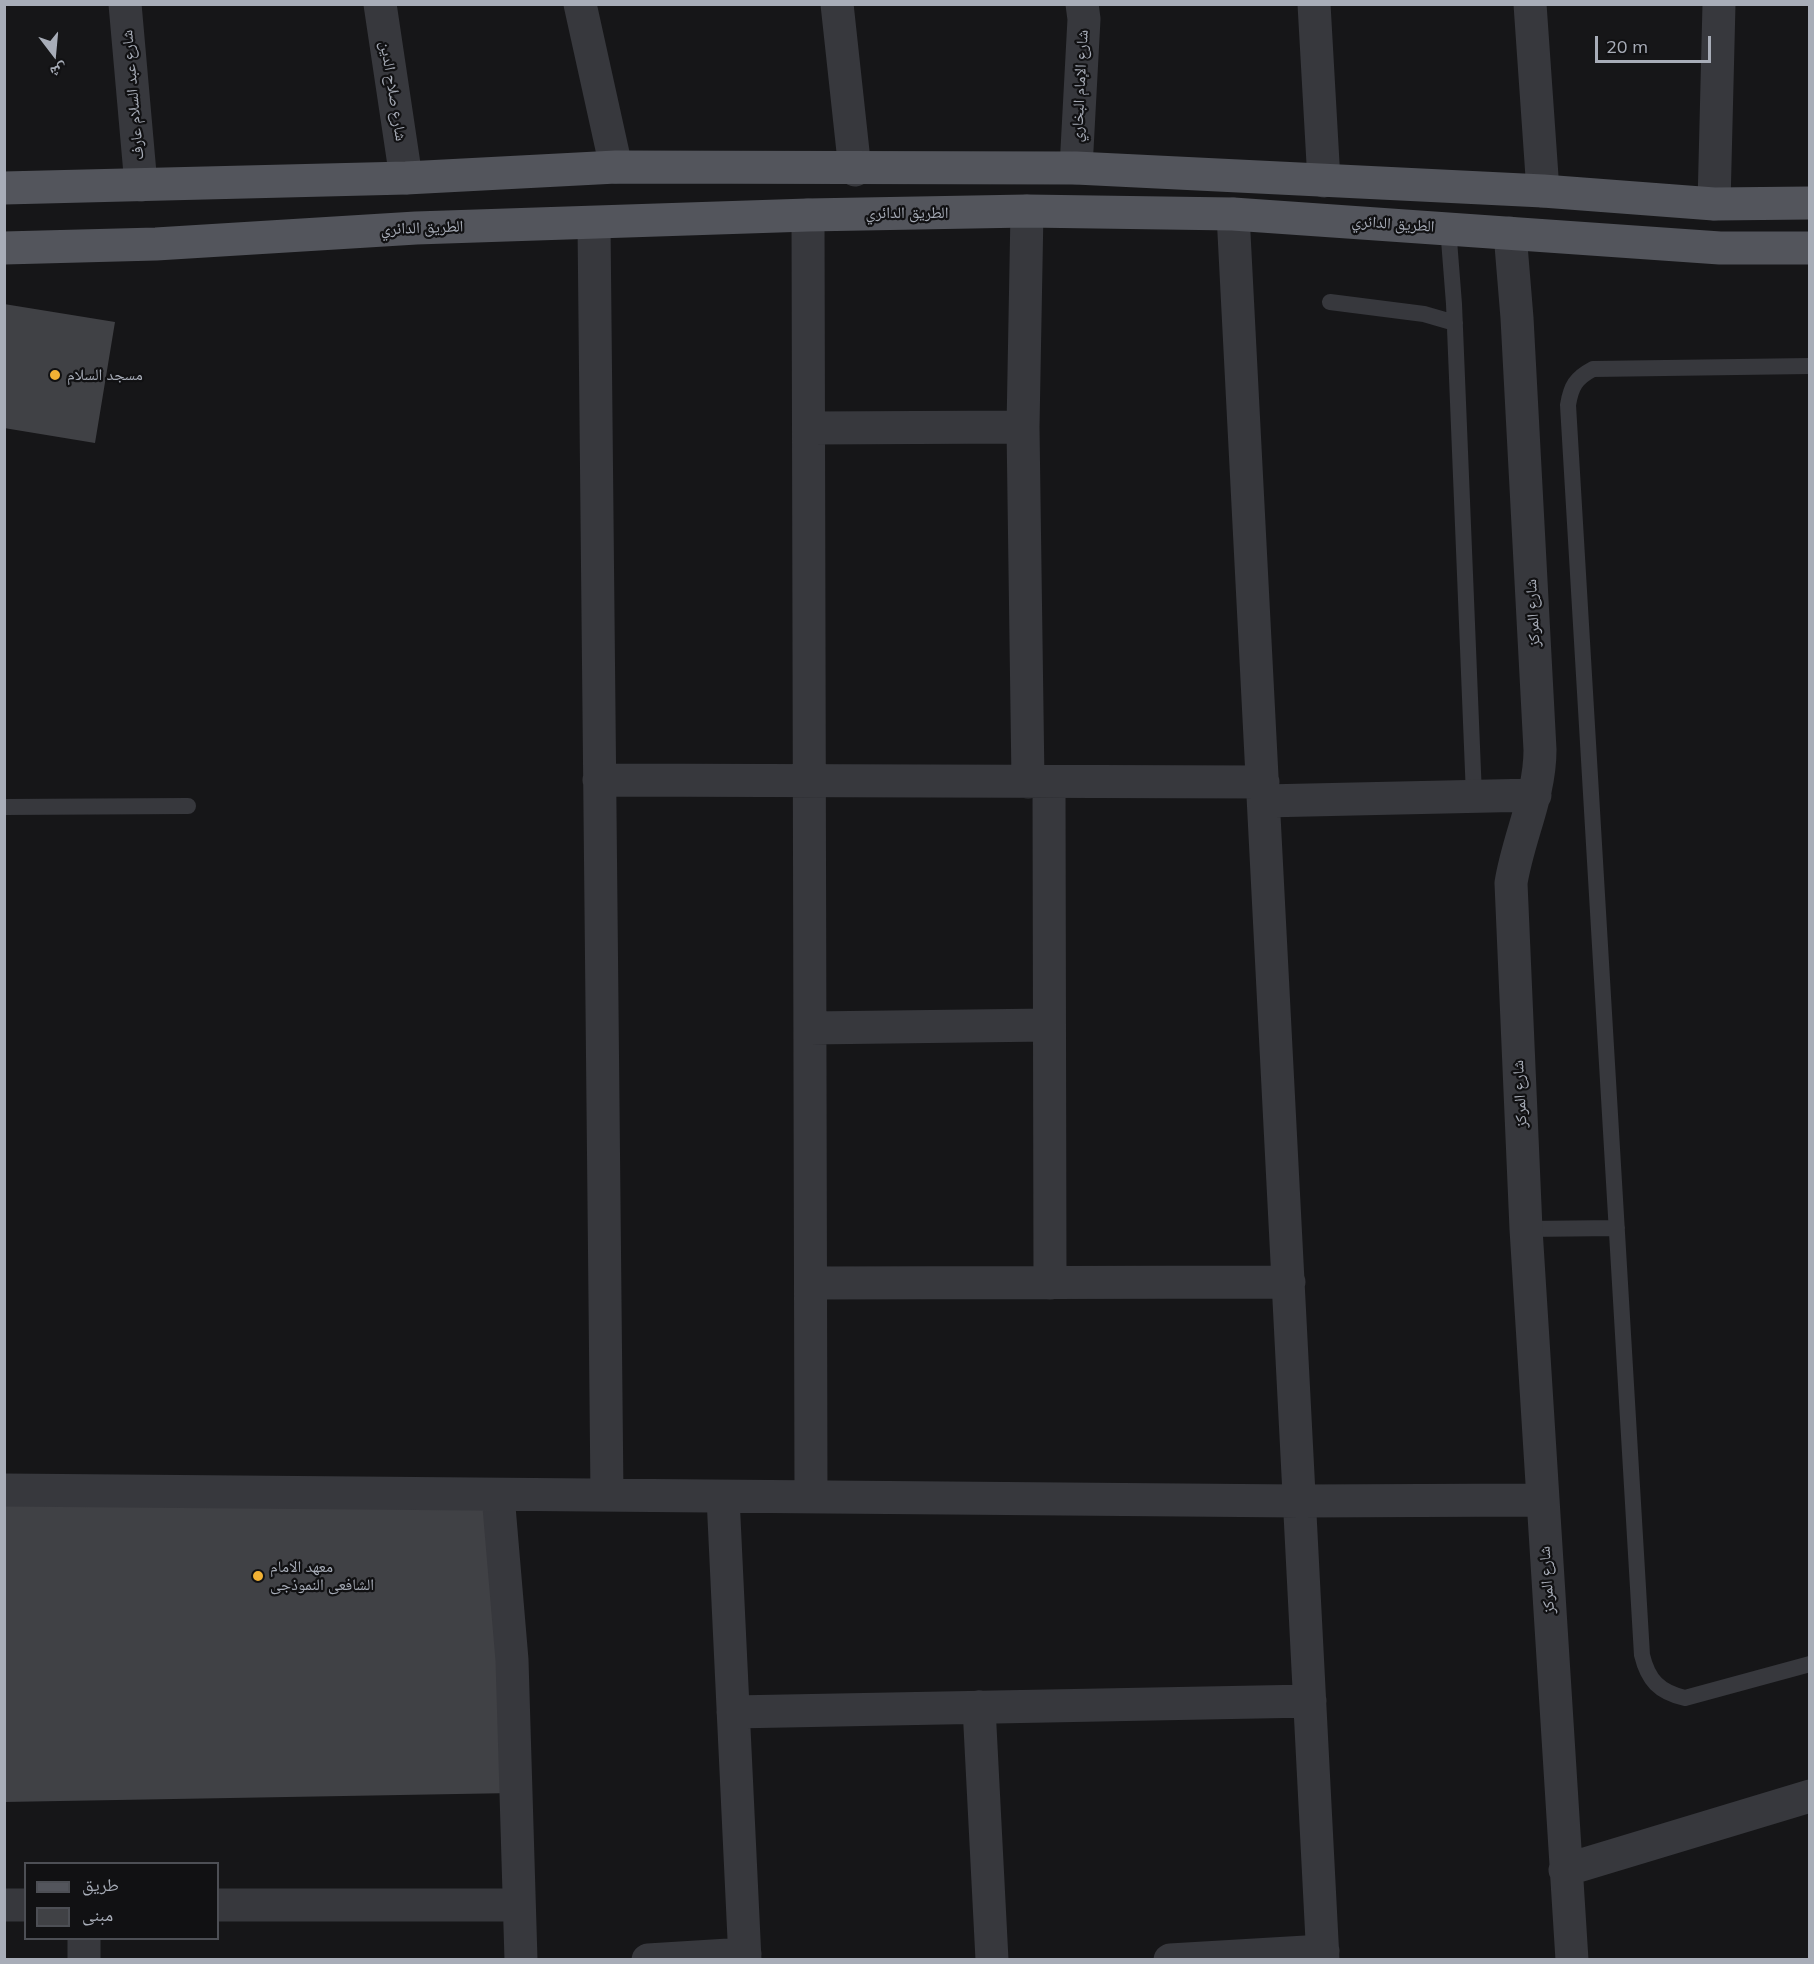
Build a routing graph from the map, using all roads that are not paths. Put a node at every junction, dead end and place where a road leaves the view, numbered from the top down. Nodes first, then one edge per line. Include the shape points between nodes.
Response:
1 (125, 4) edge
2 (380, 4) edge
3 (580, 4) edge
4 (837, 4) edge
5 (1082, 4) edge
6 (1314, 4) edge
7 (1530, 4) edge
8 (1719, 4) edge
9 (616, 167) junction
10 (1076, 168) junction
11 (855, 170) junction
12 (406, 178) junction
13 (1324, 181) junction
14 (141, 186) junction
15 (4, 188) edge
16 (1543, 191) junction
17 (1714, 204) junction
18 (1809, 204) edge
19 (1027, 211) junction
20 (808, 214) junction
21 (1233, 214) junction
22 (594, 223) junction
23 (1448, 227) junction
24 (1510, 233) junction
25 (4, 248) edge
26 (1809, 248) edge
27 (1330, 303) dead end
28 (1455, 323) junction
29 (1809, 366) edge
30 (1023, 427) junction
31 (810, 428) junction
32 (599, 780) junction
33 (810, 781) junction
34 (1038, 782) junction
35 (1264, 792) junction
36 (1535, 795) junction
37 (1474, 796) junction
38 (188, 806) dead end
39 (4, 807) edge
40 (1049, 1025) junction
41 (810, 1028) junction
42 (1617, 1228) junction
43 (1526, 1229) junction
44 (1289, 1282) junction
45 (811, 1283) junction
46 (1050, 1283) junction
47 (4, 1490) edge
48 (498, 1494) junction
49 (607, 1495) junction
50 (723, 1497) junction
51 (812, 1497) junction
52 (1542, 1500) junction
53 (1300, 1501) junction
54 (1809, 1664) edge
55 (1310, 1701) junction
56 (979, 1707) junction
57 (733, 1712) junction
58 (1809, 1796) edge
59 (1565, 1870) junction
60 (4, 1905) edge
61 (24, 1905) edge
62 (219, 1905) edge
63 (518, 1905) junction
64 (84, 1940) edge
65 (1323, 1955) edge
66 (745, 1957) edge
67 (84, 1959) edge
68 (521, 1959) edge
69 (648, 1959) edge
70 (992, 1959) edge
71 (1170, 1959) edge
72 (1572, 1959) edge

1 - 14 street, شارع عبد السلام عارف
2 - 12 street, شارع صلاح الدين
3 - 9 street
4 - 11 street
5 - 10 street, شارع الإمام البخاري
6 - 13 street
7 - 16 street
8 - 17 street
9 - 11 main road
9 - 12 main road
10 - 11 main road
10 - 13 main road
12 - 14 main road
13 - 16 main road
14 - 15 main road
16 - 17 main road
17 - 18 main road
19 - 20 main road, الطريق الدائري
19 - 21 main road, الطريق الدائري
19 - 30 street
20 - 22 main road, الطريق الدائري
20 - 31 street
21 - 23 main road, الطريق الدائري
21 - 35 street
22 - 25 main road, الطريق الدائري
22 - 32 street
23 - 24 main road, الطريق الدائري
23 - 28 lane
24 - 26 main road, الطريق الدائري via 1720,248
24 - 36 street, شارع المركز via 1540,750
27 - 28 lane via 1424,314
28 - 37 lane
29 - 42 lane via 1609,367 1593,369 1579,377 1570,390
30 - 31 street
30 - 34 street
31 - 33 street
32 - 33 street
32 - 49 street
33 - 34 street
33 - 41 street
34 - 35 street
34 - 40 street
35 - 37 street
35 - 44 street
36 - 37 street
36 - 43 street, شارع المركز via 1516,849 1511,883
38 - 39 lane
40 - 41 street
40 - 46 street
41 - 45 street
42 - 43 lane
42 - 54 lane via 1646,1671 1655,1685 1684,1698
43 - 52 street, شارع المركز
44 - 46 street
44 - 53 street
45 - 46 street
45 - 51 street
47 - 48 street
48 - 49 street
48 - 63 street via 512,1660
49 - 50 street
50 - 51 street
50 - 57 street
51 - 53 street
52 - 53 street
52 - 59 street, شارع المركز
53 - 55 street
55 - 56 street
55 - 65 street
56 - 57 street
56 - 70 street
57 - 66 street
58 - 59 street
59 - 72 street, شارع المركز
60 - 61 street
62 - 63 street
63 - 68 street
64 - 67 street
65 - 71 street
66 - 69 street

